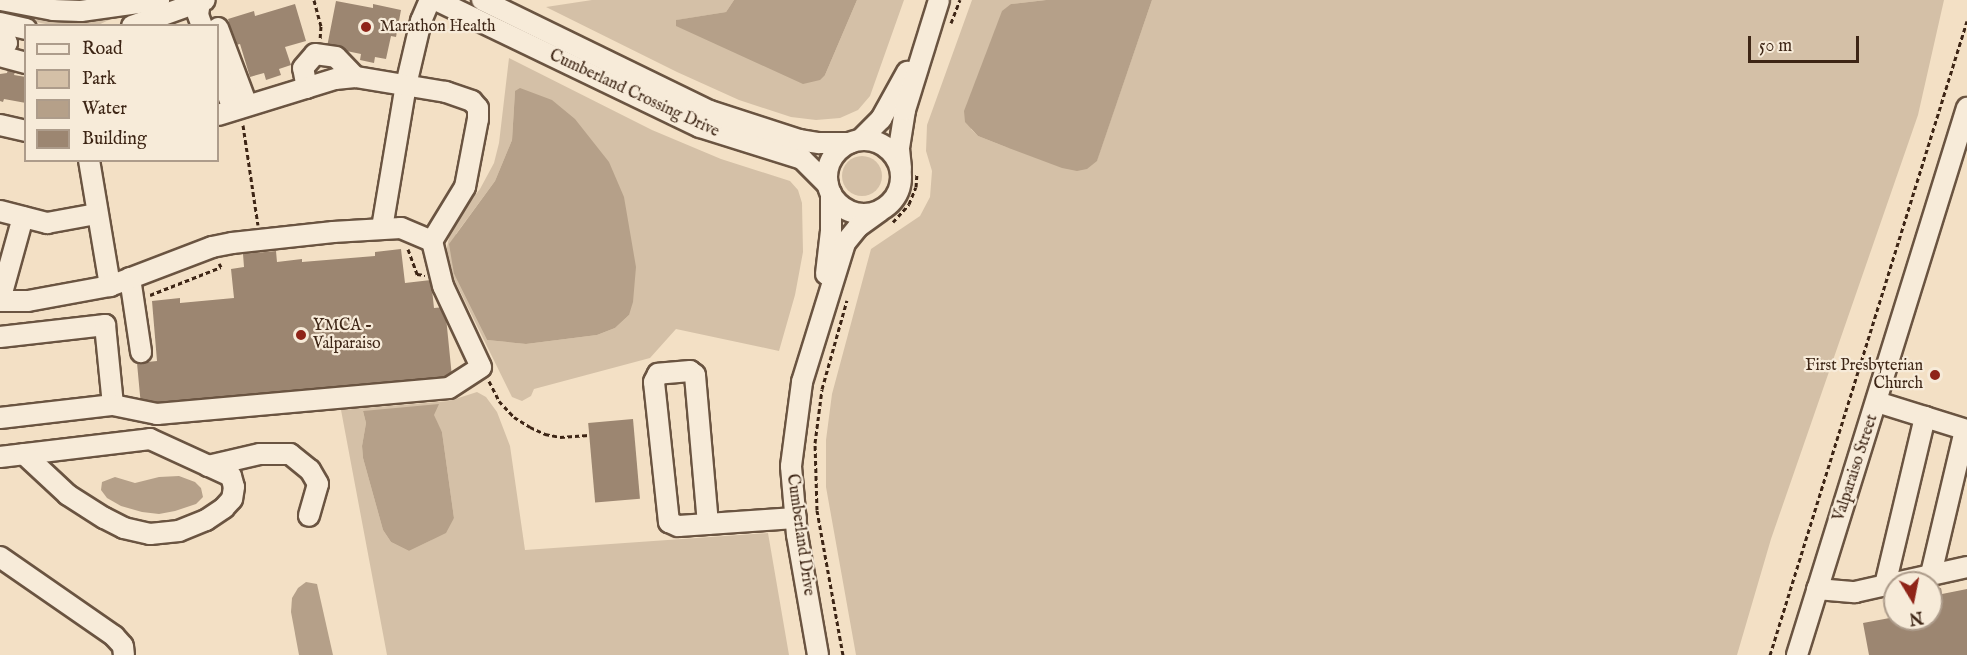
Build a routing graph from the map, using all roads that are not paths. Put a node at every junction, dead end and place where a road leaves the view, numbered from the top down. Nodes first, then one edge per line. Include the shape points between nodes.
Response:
1 (1, 0) edge
2 (159, 0) edge
3 (430, 0) edge
4 (436, 0) edge
5 (482, 0) edge
6 (939, 0) edge
7 (202, 1) edge
8 (0, 24) edge
9 (138, 24) edge
10 (201, 24) edge
11 (216, 24) edge
12 (24, 28) edge
13 (928, 30) junction
14 (219, 36) edge
15 (11, 64) edge
16 (219, 71) edge
17 (355, 76) junction
18 (406, 85) junction
19 (307, 88) junction
20 (1967, 108) edge
21 (235, 112) edge
22 (0, 125) edge
23 (24, 131) edge
24 (855, 142) junction
25 (89, 162) edge
26 (909, 170) junction
27 (830, 189) junction
28 (0, 210) edge
29 (96, 214) junction
30 (24, 217) junction
31 (881, 219) junction
32 (382, 228) junction
33 (432, 241) junction
34 (130, 278) junction
35 (110, 286) junction
36 (0, 301) edge
37 (823, 309) junction
38 (0, 337) edge
39 (141, 351) dead end
40 (1877, 402) junction
41 (113, 405) junction
42 (1924, 417) junction
43 (0, 418) edge
44 (1966, 430) edge
45 (24, 454) junction
46 (0, 457) edge
47 (208, 466) junction
48 (309, 516) dead end
49 (796, 518) junction
50 (708, 524) junction
51 (0, 557) edge
52 (1967, 567) edge
53 (1894, 571) edge
54 (1932, 571) edge
55 (1943, 572) edge
56 (1883, 586) edge
57 (1817, 589) junction
58 (124, 655) edge
59 (819, 655) edge
60 (1797, 655) edge

1 - 2 street via 81,11
3 - 18 street
4 - 27 street, Cumberland Crossing Drive via 682,119 802,159
5 - 24 street, Cumberland Crossing Drive via 710,111 799,140
6 - 13 street
7 - 9 street
7 - 10 street via 198,15
7 - 11 street
8 - 12 street
8 - 15 street
13 - 24 street via 881,119
13 - 26 street via 905,110 899,148
14 - 21 street
16 - 21 street
17 - 18 street
17 - 19 street
17 - 19 street via 336,57 315,54 303,69
18 - 32 street
18 - 33 street via 460,95 478,108 465,187
19 - 21 street
20 - 40 street, Valparaiso Street
22 - 23 street
24 - 26 street via 881,144
24 - 27 street via 842,148 830,163
25 - 29 street
26 - 31 street
27 - 31 street via 837,202 854,214
27 - 37 street, Cumberland Drive via 831,231
28 - 30 street
29 - 30 street via 47,223
29 - 35 street
30 - 36 street
31 - 37 street, Cumberland Drive via 858,227 845,243
32 - 33 street via 407,229
32 - 34 street via 212,247
33 - 41 street via 443,286 481,367 449,388 157,414
34 - 35 street
34 - 39 street
35 - 36 street via 28,301
37 - 49 street, Cumberland Drive via 802,382 791,466
38 - 41 street via 105,325
40 - 42 street
40 - 57 street, Valparaiso Street
41 - 43 street
42 - 44 street
42 - 53 street
44 - 54 street
45 - 46 street
45 - 47 street via 150,439
45 - 47 street via 68,495 104,518 150,534 179,531 206,520 232,499 231,476
47 - 48 street via 260,454 290,454 310,470 318,484
49 - 50 street
49 - 59 street, Cumberland Drive
50 - 50 street via 695,375 690,371 658,374 654,382 669,522 678,526
51 - 58 street via 114,636 123,646
52 - 55 street
56 - 57 street via 1855,592
57 - 60 street, Valparaiso Street

